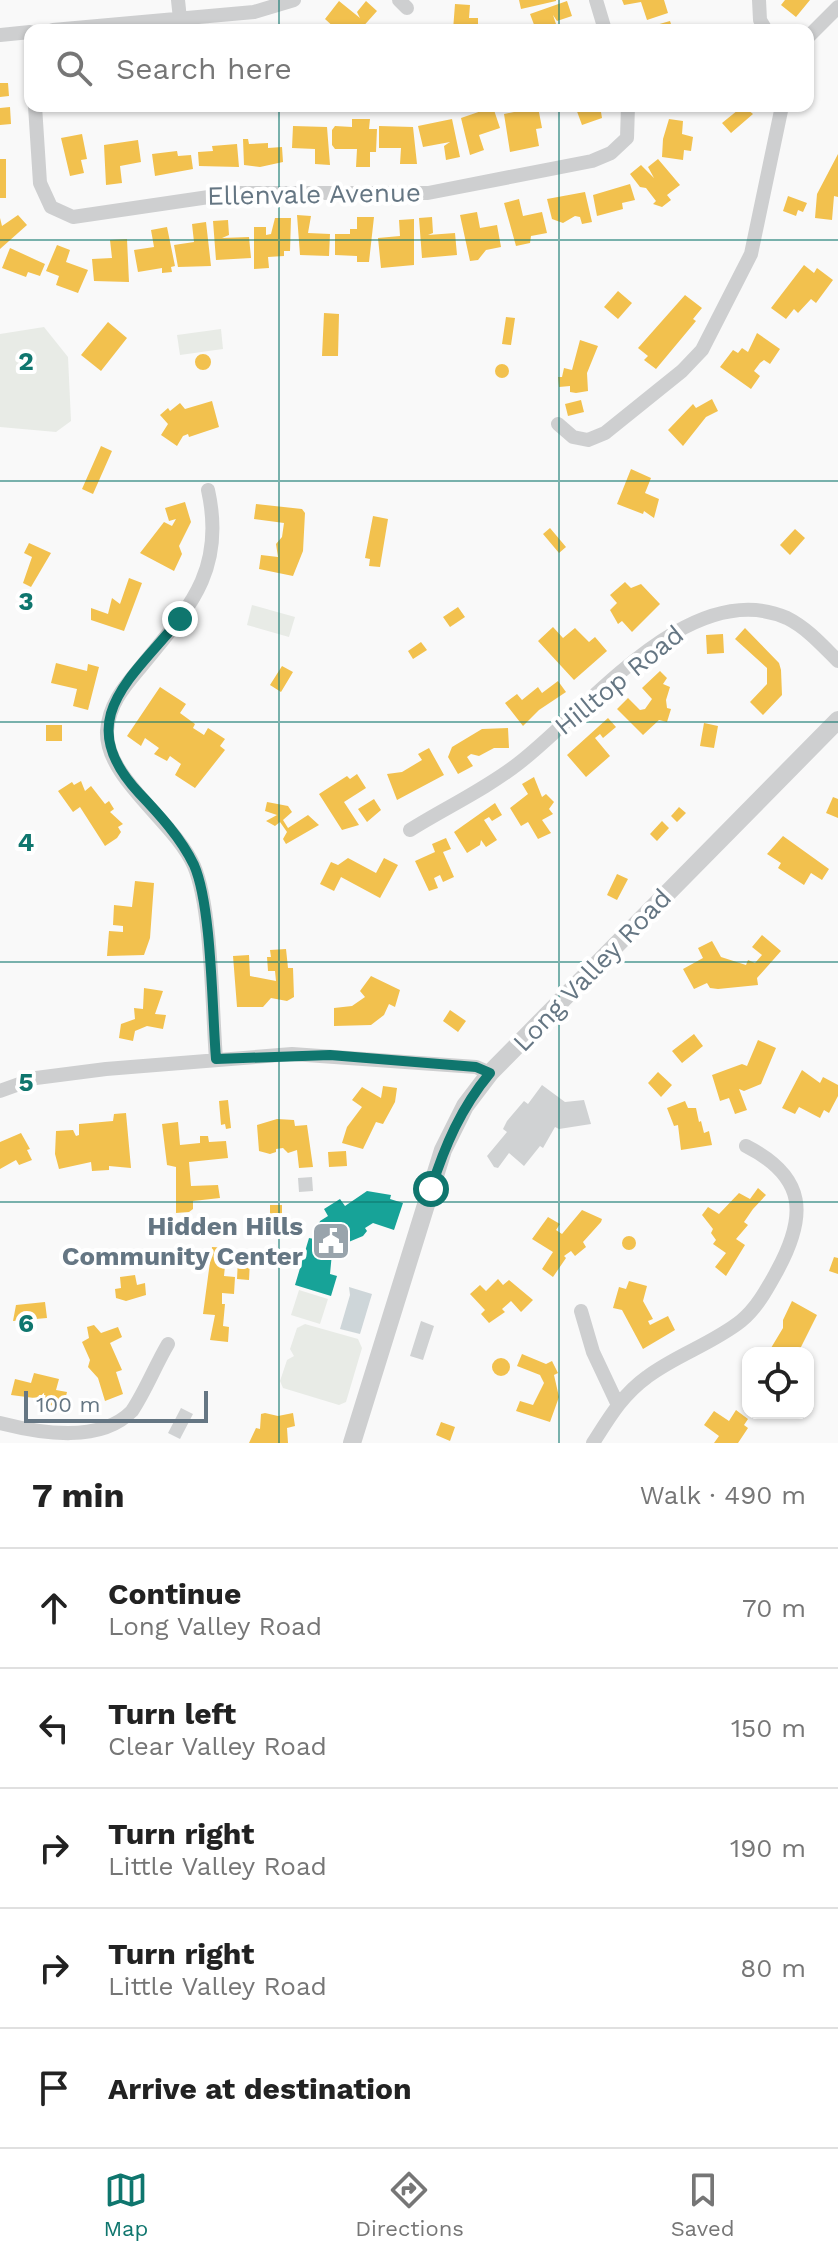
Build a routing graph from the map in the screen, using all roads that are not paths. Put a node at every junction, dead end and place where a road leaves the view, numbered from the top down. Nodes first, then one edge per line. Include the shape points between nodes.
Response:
1 (178, 0) edge
2 (294, 0) edge
3 (596, 0) edge
4 (759, 0) edge
5 (838, 7) edge
6 (180, 19) junction
7 (122, 24) edge
8 (603, 24) edge
9 (762, 24) edge
10 (814, 31) edge
11 (24, 33) edge
12 (0, 35) edge
13 (35, 112) edge
14 (628, 112) edge
15 (781, 112) edge
16 (558, 424) dead end
17 (208, 490) dead end
18 (838, 661) edge
19 (838, 720) edge
20 (410, 830) dead end
21 (216, 1059) junction
22 (490, 1073) junction
23 (0, 1091) edge
24 (746, 1146) dead end
25 (581, 1311) dead end
26 (168, 1344) dead end
27 (617, 1403) junction
28 (0, 1423) edge
29 (352, 1443) edge
30 (593, 1443) edge

1 - 6 street
2 - 6 street via 254,12
3 - 8 street
4 - 9 street
5 - 10 street
6 - 7 street
11 - 12 street
13 - 14 street, Ellenvale Avenue via 40,183 51,207 73,217 236,193 428,193 592,161 627,138
15 - 16 street via 751,254 702,350 605,433 588,440 573,437
17 - 21 street via 215,545 208,569 180,619 118,695 107,730 113,760 184,847 196,872
18 - 20 street, Hilltop Road via 808,631 773,613 728,610 701,617 670,633 517,765
19 - 22 street, Long Valley Road
21 - 22 street via 330,1055 476,1067
21 - 23 street via 36,1078
22 - 29 street, Long Valley Road via 465,1106 443,1150
24 - 27 street via 773,1160 787,1175 798,1217 793,1242 764,1296 744,1319 647,1377
25 - 27 street
26 - 28 street via 132,1411 104,1434 86,1441 65,1440
27 - 30 street

